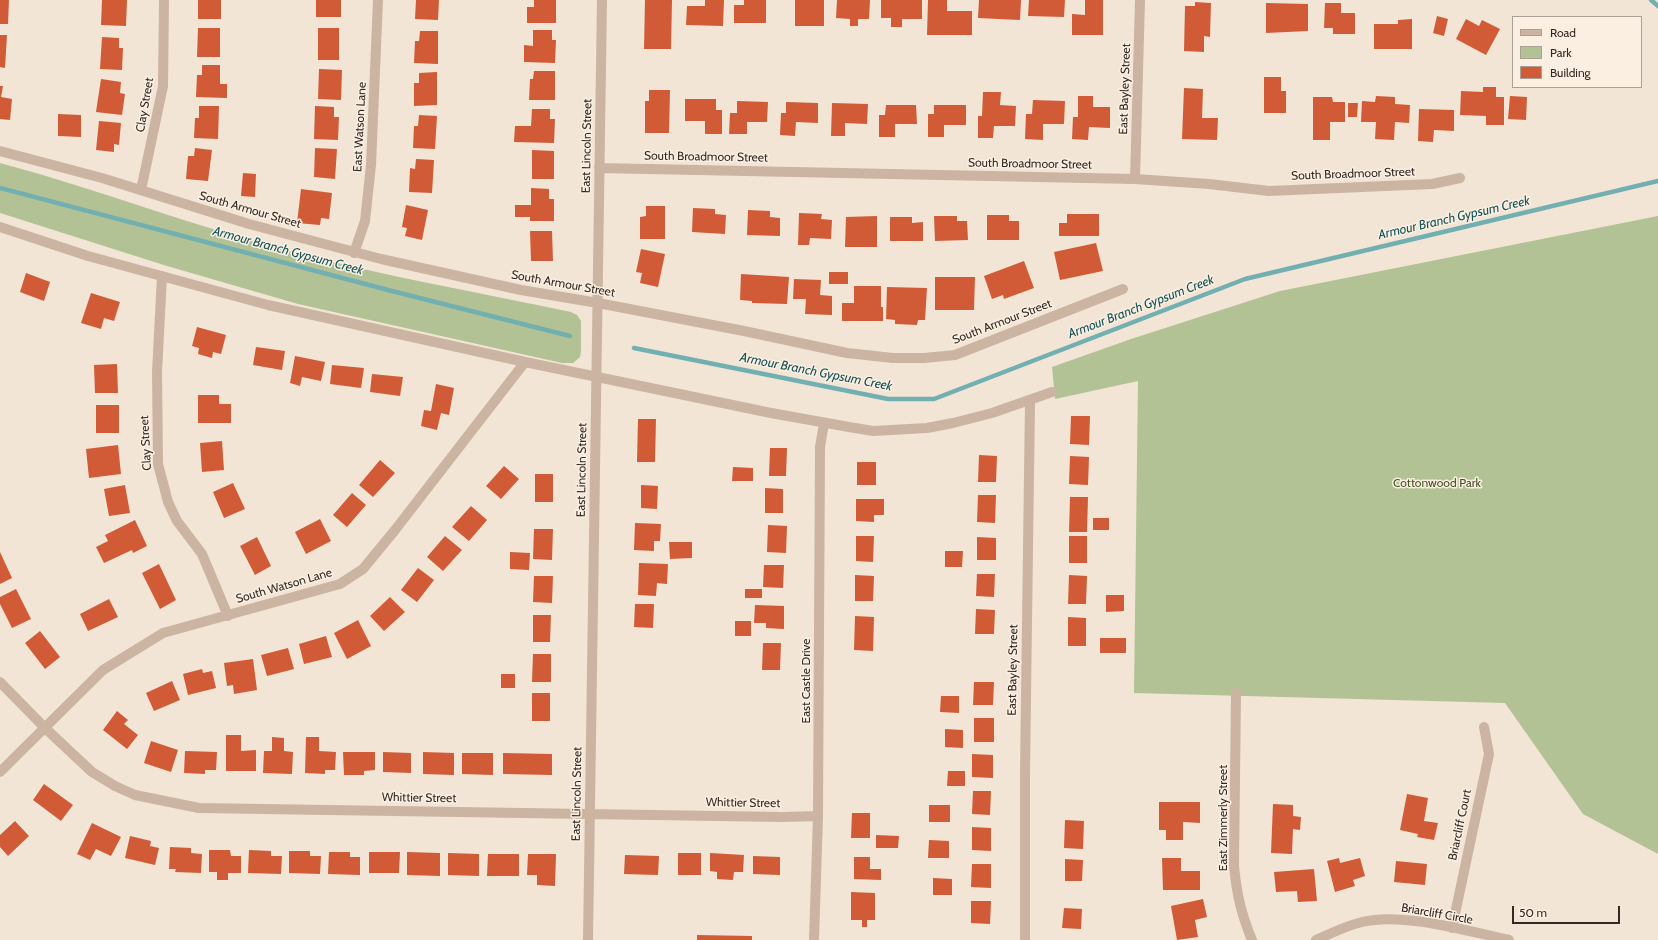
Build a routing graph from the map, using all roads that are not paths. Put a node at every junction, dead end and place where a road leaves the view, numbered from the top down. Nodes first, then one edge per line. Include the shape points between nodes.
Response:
1 (164, 0) edge
2 (378, 0) edge
3 (602, 0) edge
4 (1140, 0) edge
5 (0, 151) edge
6 (599, 168) junction
7 (1460, 178) dead end
8 (1135, 179) junction
9 (141, 190) junction
10 (0, 227) edge
11 (354, 252) junction
12 (162, 276) junction
13 (1123, 289) dead end
14 (598, 303) junction
15 (525, 362) junction
16 (596, 377) junction
17 (1052, 392) dead end
18 (1030, 400) junction
19 (824, 423) junction
20 (228, 616) junction
21 (0, 682) edge
22 (1236, 693) dead end
23 (1484, 727) dead end
24 (45, 728) junction
25 (0, 772) edge
26 (589, 813) junction
27 (818, 816) junction
28 (1452, 928) junction
29 (588, 940) edge
30 (814, 940) edge
31 (1025, 940) edge
32 (1252, 940) edge
33 (1316, 940) edge
34 (1509, 940) edge

1 - 9 street, Clay Street via 163,86
2 - 11 street, East Watson Lane via 371,165 364,221
3 - 6 street, East Lincoln Street
4 - 8 street, East Bayley Street
5 - 9 street, South Armour Street
6 - 8 street, South Broadmoor Street
6 - 14 street, East Lincoln Street
7 - 8 street, South Broadmoor Street via 1432,184 1269,191
9 - 11 street, South Armour Street via 249,224
10 - 12 street via 88,256
11 - 14 street, South Armour Street via 521,290
12 - 15 street via 268,305
12 - 20 street, Clay Street via 157,372 158,464 168,502 177,521 202,554
13 - 14 street, South Armour Street via 955,355 924,358 893,358 848,353 744,330
14 - 16 street, East Lincoln Street
15 - 16 street
15 - 20 street, South Watson Lane via 363,569 340,584
16 - 19 street
16 - 26 street, East Lincoln Street
17 - 18 street
18 - 19 street via 927,428 873,431
18 - 31 street, East Bayley Street
19 - 27 street, East Castle Drive via 820,447
20 - 24 street, South Watson Lane via 164,633 116,662 103,670
21 - 24 street, Whittier Street
22 - 32 street, East Zimmerly Street via 1234,866 1242,914
23 - 28 street, Briarcliff Court via 1489,754
24 - 25 street, South Watson Lane
24 - 26 street, Whittier Street via 92,772 115,786 135,795 199,808
26 - 27 street, Whittier Street
26 - 29 street, East Lincoln Street
27 - 30 street, East Castle Drive
28 - 33 street, Briarcliff Circle via 1387,919 1349,926
28 - 34 street, Briarcliff Circle

